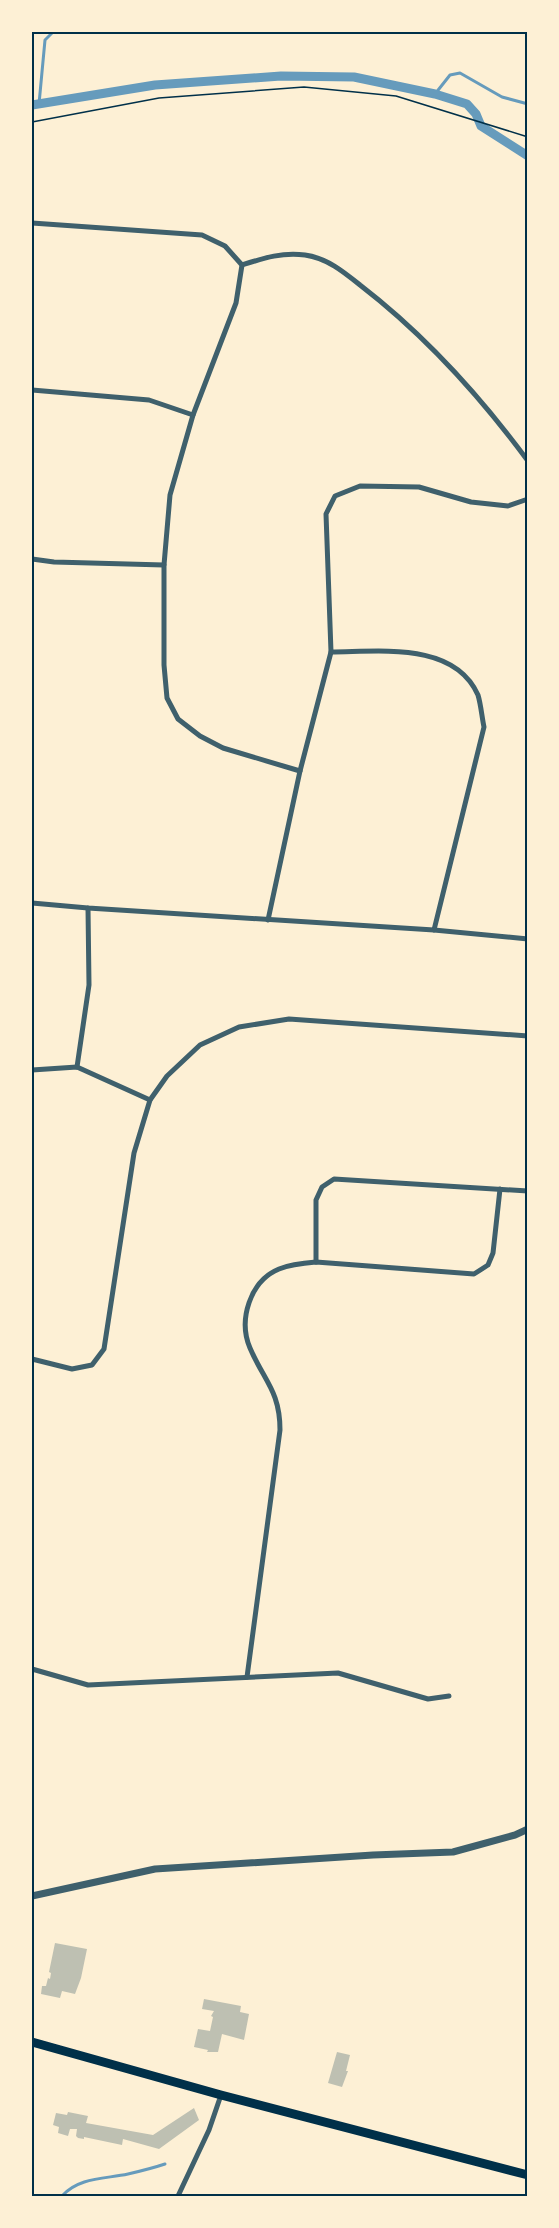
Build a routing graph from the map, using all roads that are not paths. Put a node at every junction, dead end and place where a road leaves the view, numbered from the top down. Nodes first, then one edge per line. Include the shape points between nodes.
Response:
1 (32, 223) edge
2 (242, 265) junction
3 (32, 390) edge
4 (193, 416) junction
5 (528, 461) edge
6 (528, 499) edge
7 (32, 558) edge
8 (164, 565) junction
9 (331, 652) junction
10 (300, 771) junction
11 (32, 903) edge
12 (88, 908) junction
13 (268, 920) junction
14 (434, 930) junction
15 (528, 939) edge
16 (528, 1036) edge
17 (76, 1067) junction
18 (32, 1070) edge
19 (150, 1100) junction
20 (500, 1189) junction
21 (528, 1191) edge
22 (316, 1262) junction
23 (32, 1359) edge
24 (32, 1669) edge
25 (247, 1677) junction
26 (449, 1696) dead end
27 (528, 1829) edge
28 (32, 1896) edge
29 (32, 2042) edge
30 (221, 2095) junction
31 (528, 2175) edge
32 (178, 2196) edge

1 - 2 street via 202,235 225,246
2 - 4 street via 236,303
2 - 5 street via 275,254 307,255 333,264 383,302 443,358
3 - 4 street via 149,400
4 - 8 street via 170,495
6 - 9 street via 508,506 471,502 419,487 360,486 335,496 326,514
7 - 8 street
8 - 10 street via 164,666 167,698 178,719 223,748
9 - 10 street
9 - 14 street via 404,652 434,657 460,671 478,696 484,728
10 - 13 street
11 - 12 street
12 - 13 street
12 - 17 street via 89,985
13 - 14 street
14 - 15 street
16 - 19 street via 290,1019 238,1027 200,1045 167,1076
17 - 18 street
17 - 19 street
19 - 23 street via 134,1153 104,1349 92,1365 72,1369
20 - 21 street
20 - 22 street via 493,1253 488,1265 474,1274
20 - 22 street via 334,1179 322,1187 316,1200
22 - 25 street via 278,1269 262,1279 246,1312 247,1339 280,1409
24 - 25 street via 88,1685
25 - 26 street via 338,1673 428,1699
27 - 28 street via 453,1852 155,1869
29 - 30 highway
30 - 31 highway
30 - 32 street

